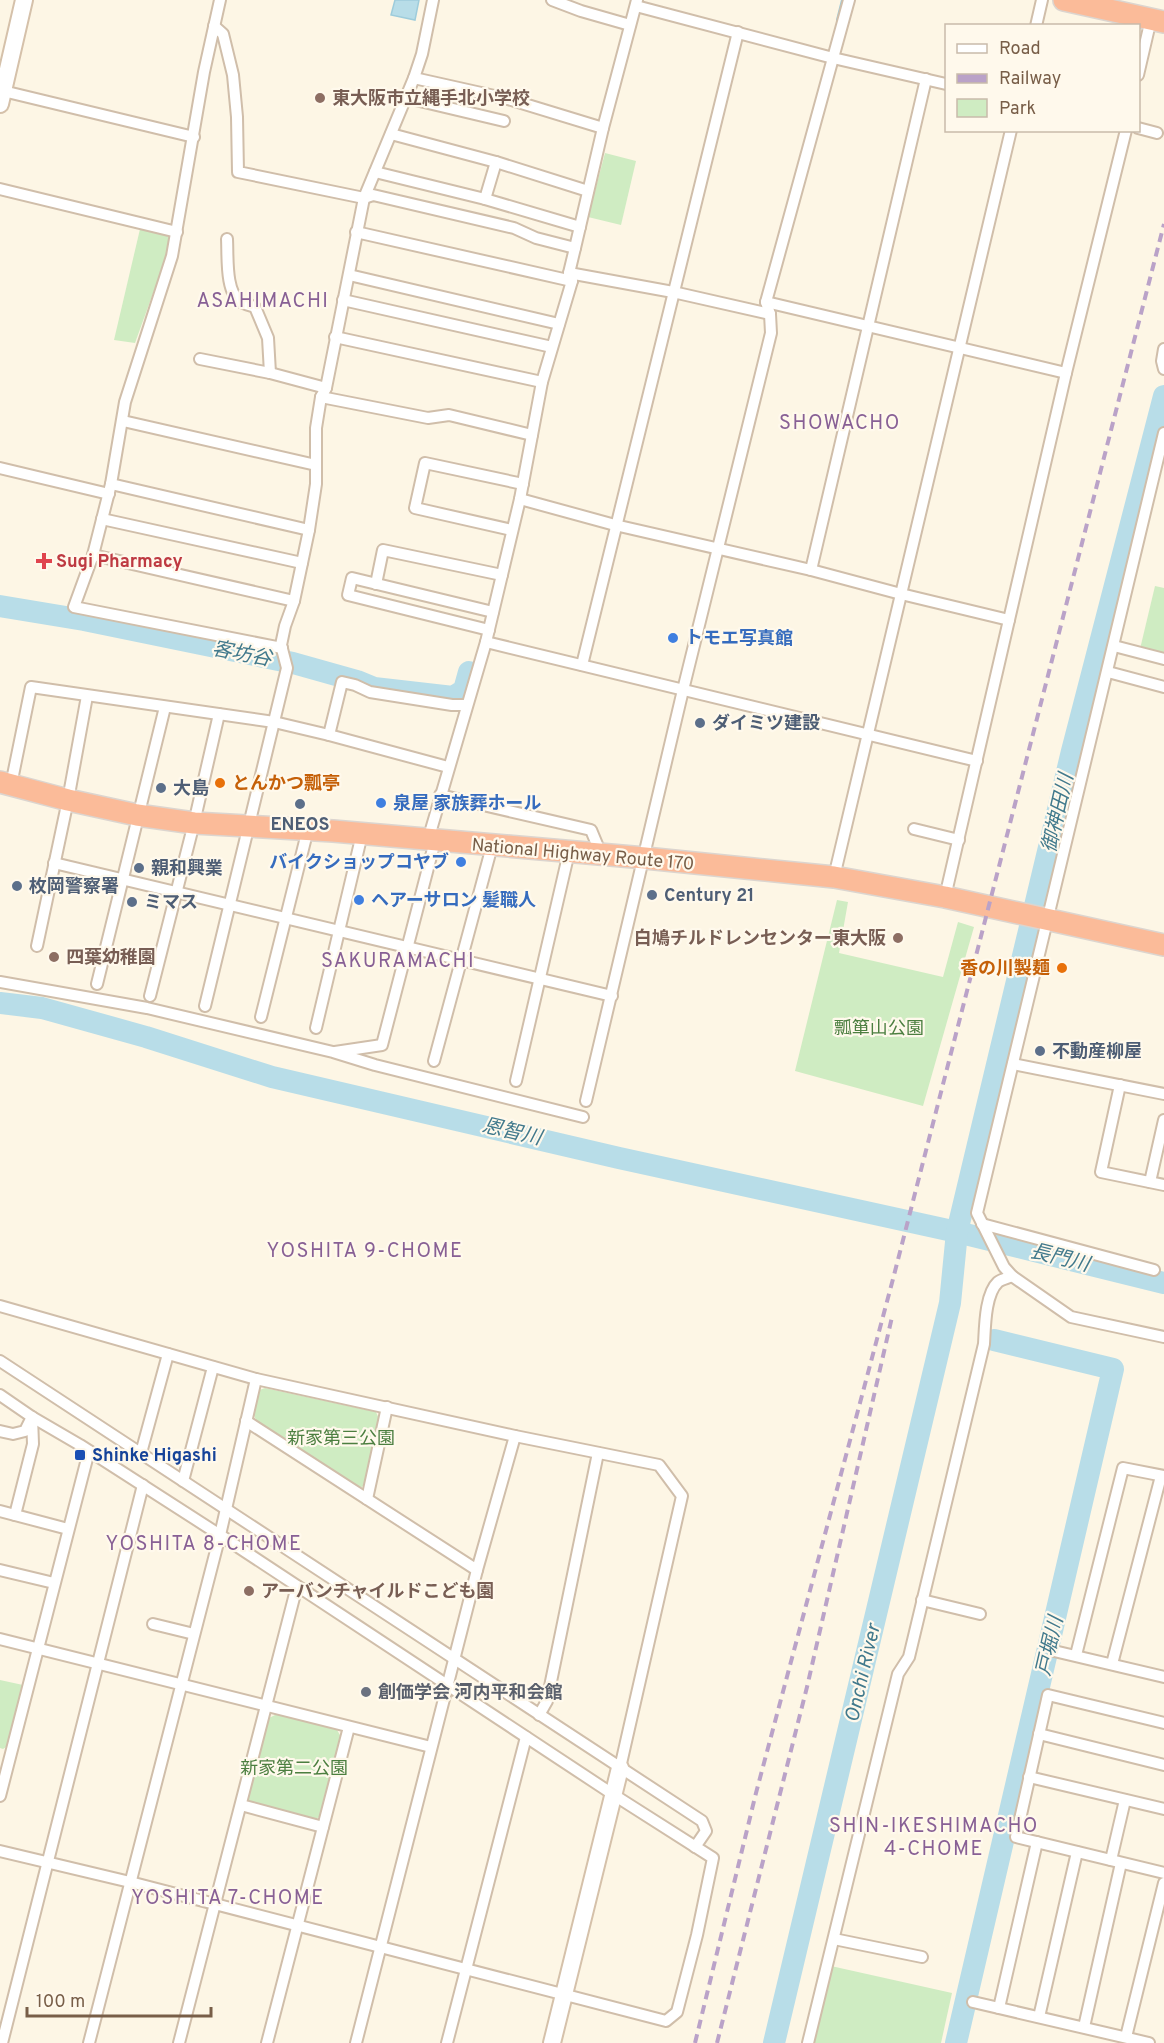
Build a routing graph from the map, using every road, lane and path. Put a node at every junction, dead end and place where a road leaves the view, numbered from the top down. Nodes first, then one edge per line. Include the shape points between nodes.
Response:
1 (24, 0) edge
2 (220, 0) edge
3 (433, 0) edge
4 (552, 0) edge
5 (849, 0) edge
6 (1042, 0) edge
7 (1064, 0) edge
8 (636, 3) edge
9 (1158, 21) edge
10 (1036, 24) edge
11 (630, 25) junction
12 (214, 26) junction
13 (738, 32) junction
14 (833, 58) junction
15 (1140, 70) edge
16 (414, 78) junction
17 (926, 79) junction
18 (945, 84) edge
19 (2, 98) edge
20 (407, 98) junction
21 (504, 121) dead end
22 (603, 128) junction
23 (1140, 129) edge
24 (1011, 132) edge
25 (1126, 132) edge
26 (1156, 133) dead end
27 (391, 134) junction
28 (194, 137) junction
29 (496, 162) junction
30 (375, 172) junction
31 (0, 189) edge
32 (588, 191) junction
33 (364, 198) junction
34 (486, 199) junction
35 (580, 227) junction
36 (177, 232) junction
37 (356, 232) junction
38 (227, 239) dead end
39 (575, 248) junction
40 (349, 275) junction
41 (571, 277) junction
42 (673, 292) junction
43 (343, 300) junction
44 (766, 302) junction
45 (770, 314) junction
46 (559, 324) junction
47 (868, 326) junction
48 (335, 337) junction
49 (552, 347) junction
50 (959, 348) junction
51 (1164, 349) edge
52 (200, 359) dead end
53 (1163, 368) edge
54 (270, 373) junction
55 (1066, 373) junction
56 (542, 382) junction
57 (323, 392) junction
58 (123, 421) junction
59 (1164, 433) edge
60 (532, 435) junction
61 (316, 465) junction
62 (0, 468) edge
63 (523, 484) junction
64 (110, 489) junction
65 (520, 499) junction
66 (102, 519) junction
67 (615, 525) junction
68 (309, 530) junction
69 (513, 530) junction
70 (718, 548) junction
71 (93, 555) junction
72 (302, 563) junction
73 (811, 570) junction
74 (502, 575) junction
75 (376, 584) junction
76 (901, 594) junction
77 (294, 601) junction
78 (493, 612) junction
79 (1009, 620) junction
80 (489, 630) junction
81 (486, 642) junction
82 (1114, 646) junction
83 (282, 648) junction
84 (1164, 659) edge
85 (582, 665) junction
86 (1108, 672) junction
87 (1164, 687) edge
88 (683, 690) junction
89 (87, 696) junction
90 (467, 705) junction
91 (165, 707) junction
92 (219, 714) junction
93 (274, 722) junction
94 (329, 735) junction
95 (867, 735) junction
96 (977, 761) junction
97 (448, 767) junction
98 (6, 784) edge
99 (440, 795) junction
100 (68, 800) junction
101 (137, 815) junction
102 (194, 823) junction
103 (249, 826) junction
104 (914, 829) dead end
105 (308, 830) junction
106 (362, 834) junction
107 (958, 840) junction
108 (432, 841) junction
109 (492, 846) junction
110 (569, 852) junction
111 (602, 854) junction
112 (645, 858) junction
113 (54, 863) junction
114 (834, 878) junction
115 (122, 879) junction
116 (176, 892) junction
117 (945, 897) junction
118 (230, 905) junction
119 (1038, 918) junction
120 (286, 919) junction
121 (338, 932) junction
122 (1164, 945) edge
123 (37, 946) dead end
124 (408, 948) junction
125 (461, 961) junction
126 (539, 978) junction
127 (0, 982) edge
128 (97, 984) dead end
129 (150, 996) dead end
130 (612, 996) junction
131 (205, 1006) dead end
132 (261, 1017) dead end
133 (315, 1028) dead end
134 (333, 1052) junction
135 (435, 1061) dead end
136 (1013, 1064) junction
137 (516, 1082) dead end
138 (1120, 1085) junction
139 (1164, 1094) edge
140 (586, 1101) dead end
141 (583, 1117) dead end
142 (1164, 1120) edge
143 (1150, 1182) junction
144 (1164, 1185) edge
145 (984, 1227) junction
146 (1154, 1270) dead end
147 (1012, 1276) junction
148 (0, 1306) edge
149 (1164, 1337) edge
150 (168, 1354) junction
151 (0, 1361) edge
152 (213, 1367) junction
153 (256, 1379) junction
154 (0, 1395) edge
155 (387, 1407) junction
156 (32, 1417) junction
157 (246, 1421) junction
158 (0, 1431) edge
159 (515, 1436) junction
160 (89, 1451) junction
161 (141, 1453) junction
162 (598, 1453) junction
163 (1163, 1476) edge
164 (183, 1481) junction
165 (143, 1485) junction
166 (367, 1499) junction
167 (225, 1509) junction
168 (0, 1511) edge
169 (15, 1515) junction
170 (68, 1529) junction
171 (220, 1535) junction
172 (0, 1570) edge
173 (477, 1570) junction
174 (54, 1583) junction
175 (297, 1586) junction
176 (922, 1600) junction
177 (980, 1614) dead end
178 (153, 1624) dead end
179 (194, 1634) junction
180 (0, 1639) edge
181 (38, 1648) junction
182 (1054, 1651) dead end
183 (1076, 1655) junction
184 (454, 1660) junction
185 (98, 1662) junction
186 (1112, 1664) junction
187 (1164, 1677) edge
188 (182, 1684) junction
189 (448, 1684) junction
190 (267, 1705) junction
191 (539, 1715) junction
192 (1164, 1723) edge
193 (349, 1727) junction
194 (1039, 1734) junction
195 (526, 1737) junction
196 (431, 1747) junction
197 (5, 1754) edge
198 (1164, 1765) edge
199 (620, 1768) junction
200 (1029, 1777) junction
201 (614, 1795) junction
202 (0, 1796) edge
203 (1125, 1800) junction
204 (241, 1806) junction
205 (1164, 1809) edge
206 (323, 1827) junction
207 (1037, 1842) junction
208 (695, 1847) junction
209 (0, 1851) edge
210 (1077, 1852) junction
211 (47, 1861) junction
212 (1116, 1862) junction
213 (1164, 1873) edge
214 (130, 1882) junction
215 (1164, 1884) edge
216 (215, 1905) junction
217 (298, 1926) junction
218 (834, 1939) junction
219 (381, 1947) junction
220 (922, 1957) dead end
221 (466, 1969) junction
222 (564, 1995) junction
223 (973, 2002) dead end
224 (999, 2008) junction
225 (1039, 2017) junction
226 (1084, 2027) junction
227 (1126, 2037) junction
228 (1, 2043) edge
229 (89, 2043) edge
230 (179, 2043) edge
231 (267, 2043) edge
232 (356, 2043) edge
233 (447, 2043) edge
234 (552, 2043) edge
235 (808, 2043) edge
236 (1149, 2043) edge

1 - 19 street
2 - 12 street
3 - 16 street
4 - 11 street
5 - 14 street
6 - 10 street
7 - 9 highway
8 - 11 street
8 - 13 street
9 - 15 street
11 - 22 street
12 - 28 street
12 - 33 street via 223,34 233,75 238,172
13 - 14 street
13 - 42 street
14 - 17 street
14 - 44 street
16 - 20 street
16 - 22 street via 508,99
17 - 18 street
17 - 47 street
19 - 28 street
20 - 21 street
20 - 27 street
22 - 32 street
23 - 26 street
24 - 50 street
25 - 55 street
27 - 29 street
27 - 30 street
28 - 36 street
29 - 32 street
29 - 34 street
30 - 33 street
30 - 34 street
31 - 36 street
32 - 35 street
33 - 37 street
33 - 39 street via 373,195 514,228
34 - 35 street
35 - 39 street
36 - 58 street via 125,402
37 - 40 street
37 - 41 street
38 - 54 street via 230,285 239,301 255,307 268,338
39 - 41 street
40 - 43 street
40 - 46 street
41 - 42 street
41 - 46 street
42 - 45 street
42 - 67 street
43 - 48 street
43 - 49 street
44 - 45 street
44 - 47 street
45 - 70 street via 771,333
46 - 49 street
47 - 50 street
47 - 73 street
48 - 56 street
48 - 57 street
49 - 56 street
50 - 55 street
50 - 76 street
51 - 53 street
52 - 54 street
54 - 57 street
55 - 79 street
56 - 60 street
57 - 60 street via 428,418 449,415
57 - 61 street via 316,428
58 - 61 street
58 - 64 street
59 - 82 street
60 - 63 street
61 - 68 street
62 - 64 street
63 - 65 street
63 - 69 street via 425,463 422,474 415,508
64 - 66 street
64 - 68 street
65 - 67 street
65 - 69 street
66 - 71 street
66 - 72 street
67 - 70 street
67 - 85 street
68 - 72 street
69 - 74 street
70 - 73 street
70 - 88 street
71 - 77 street
71 - 83 street via 74,607
72 - 77 street
73 - 76 street
74 - 75 street via 384,550
74 - 78 street
75 - 78 street
75 - 80 street via 352,578 348,595
76 - 79 street
76 - 95 street
77 - 83 street
78 - 80 street
79 - 96 street
80 - 81 street
81 - 85 street
81 - 90 street
82 - 84 street
82 - 86 street
83 - 93 street via 287,668
85 - 88 street
86 - 87 street
86 - 119 street via 1049,907
88 - 95 street
88 - 112 street
89 - 91 street
89 - 98 street via 31,687
89 - 100 street
90 - 94 street via 370,692 342,682
90 - 97 street
91 - 92 street
91 - 101 street
92 - 93 street
92 - 102 street
93 - 94 street
93 - 103 street
94 - 97 street
95 - 96 street
95 - 114 street
96 - 107 street
97 - 99 street
98 - 100 highway, National Highway Route 170
99 - 108 street
99 - 111 street via 591,831
100 - 101 highway, National Highway Route 170
100 - 113 street
101 - 102 highway, National Highway Route 170
101 - 115 street
102 - 103 highway, National Highway Route 170
102 - 116 street
103 - 105 highway, National Highway Route 170
103 - 118 street
104 - 107 street
105 - 106 highway, National Highway Route 170
105 - 120 street
106 - 108 highway, National Highway Route 170
106 - 121 street
107 - 117 street
108 - 109 highway, National Highway Route 170
108 - 124 street
109 - 110 highway, National Highway Route 170
109 - 125 street
110 - 111 highway, National Highway Route 170
110 - 126 street
111 - 112 highway, National Highway Route 170
112 - 114 highway, National Highway Route 170
112 - 130 street
113 - 115 street
113 - 123 street
114 - 117 highway, National Highway Route 170
115 - 116 street
115 - 128 street
116 - 118 street
116 - 129 street
117 - 119 highway, National Highway Route 170
118 - 120 street
118 - 131 street
119 - 122 highway, National Highway Route 170
119 - 136 street
120 - 121 street
120 - 132 street
121 - 124 street
121 - 133 street
124 - 125 street
124 - 134 street via 381,1045
125 - 126 street
125 - 135 street
126 - 130 street
126 - 137 street
127 - 134 street via 147,1008
130 - 140 street
134 - 141 street
136 - 138 street
136 - 145 street via 977,1213
138 - 139 street
138 - 143 street via 1101,1172
142 - 143 street
143 - 144 street
145 - 146 street
145 - 147 street
147 - 149 street via 1071,1317
147 - 176 street via 999,1281 991,1292 984,1344
148 - 150 street
150 - 152 street
150 - 161 street
151 - 161 street
152 - 153 street
152 - 164 street
153 - 155 street
153 - 157 street
154 - 156 street
155 - 159 street
155 - 166 street
156 - 158 street via 25,1431
156 - 160 street
156 - 169 street via 33,1443
157 - 166 street
157 - 167 street
159 - 162 street
159 - 173 street
160 - 165 street
160 - 170 street
161 - 164 street
162 - 191 street via 547,1701
162 - 199 street via 659,1465 682,1496
163 - 183 street via 1123,1468
163 - 186 street
164 - 167 street
165 - 171 street
165 - 185 street
166 - 173 street
167 - 171 street
167 - 184 street
168 - 169 street
169 - 170 street
170 - 174 street
171 - 175 street
171 - 179 street
172 - 174 street
173 - 184 street
174 - 181 street
175 - 189 street
175 - 190 street
176 - 177 street
176 - 218 street via 909,1657 898,1674
178 - 179 street
179 - 188 street
180 - 181 street
181 - 185 street
181 - 197 street
182 - 183 street
183 - 186 street
184 - 189 street
184 - 191 street
185 - 188 street
185 - 211 street
186 - 187 street
188 - 190 street
188 - 214 street
189 - 195 street
189 - 196 street
190 - 193 street
190 - 204 street
191 - 199 street
192 - 194 street via 1048,1695
193 - 196 street
193 - 206 street
194 - 198 street
194 - 200 street
195 - 201 street
195 - 221 street
196 - 219 street
197 - 202 street
199 - 201 street
199 - 208 street via 702,1821 706,1831
200 - 203 street
200 - 207 street via 1016,1837
201 - 208 street
201 - 222 street
203 - 205 street
203 - 212 street
204 - 206 street
204 - 216 street
206 - 217 street
207 - 210 street
207 - 224 street
208 - 222 street via 713,1858 677,2012 666,2021
209 - 211 street
210 - 212 street
210 - 225 street
211 - 214 street
211 - 228 street
212 - 213 street
212 - 226 street
214 - 216 street
214 - 229 street
215 - 227 street
216 - 217 street
216 - 230 street
217 - 219 street
217 - 231 street
218 - 220 street
218 - 235 street
219 - 221 street
219 - 232 street
221 - 222 street
221 - 233 street
222 - 234 street
223 - 224 street
224 - 225 street
225 - 226 street
226 - 227 street
227 - 236 street

